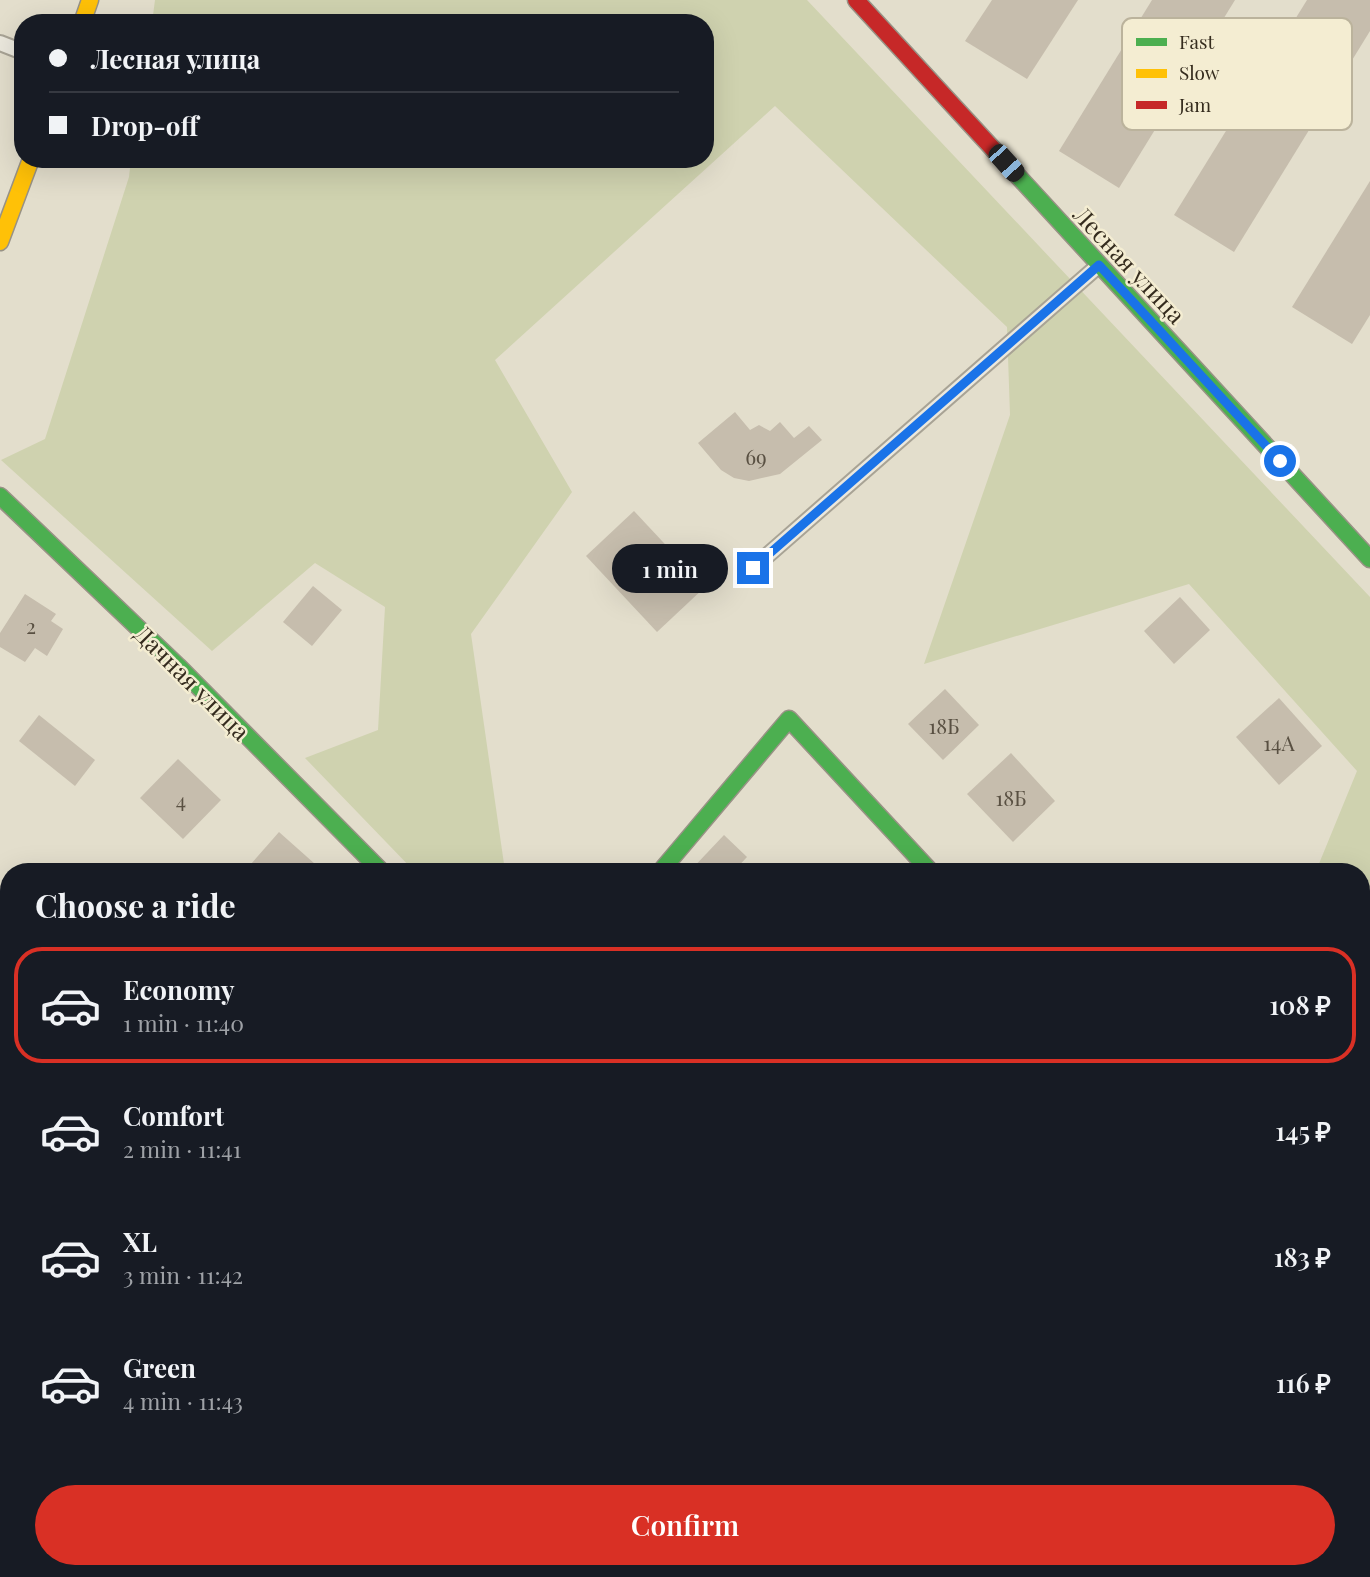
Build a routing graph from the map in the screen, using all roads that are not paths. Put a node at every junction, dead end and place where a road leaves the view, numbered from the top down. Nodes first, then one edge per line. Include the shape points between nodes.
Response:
1 (856, 0) edge
2 (28, 168) edge
3 (0, 242) edge
4 (1099, 265) junction
5 (0, 496) edge
6 (1370, 559) edge
7 (753, 568) dead end
8 (373, 863) edge
9 (668, 863) edge
10 (923, 863) edge

1 - 4 street, Лесная улица
2 - 3 street
4 - 6 street, Лесная улица
4 - 7 lane
5 - 8 street, Дачная улица via 178,666
9 - 10 street via 789,719

